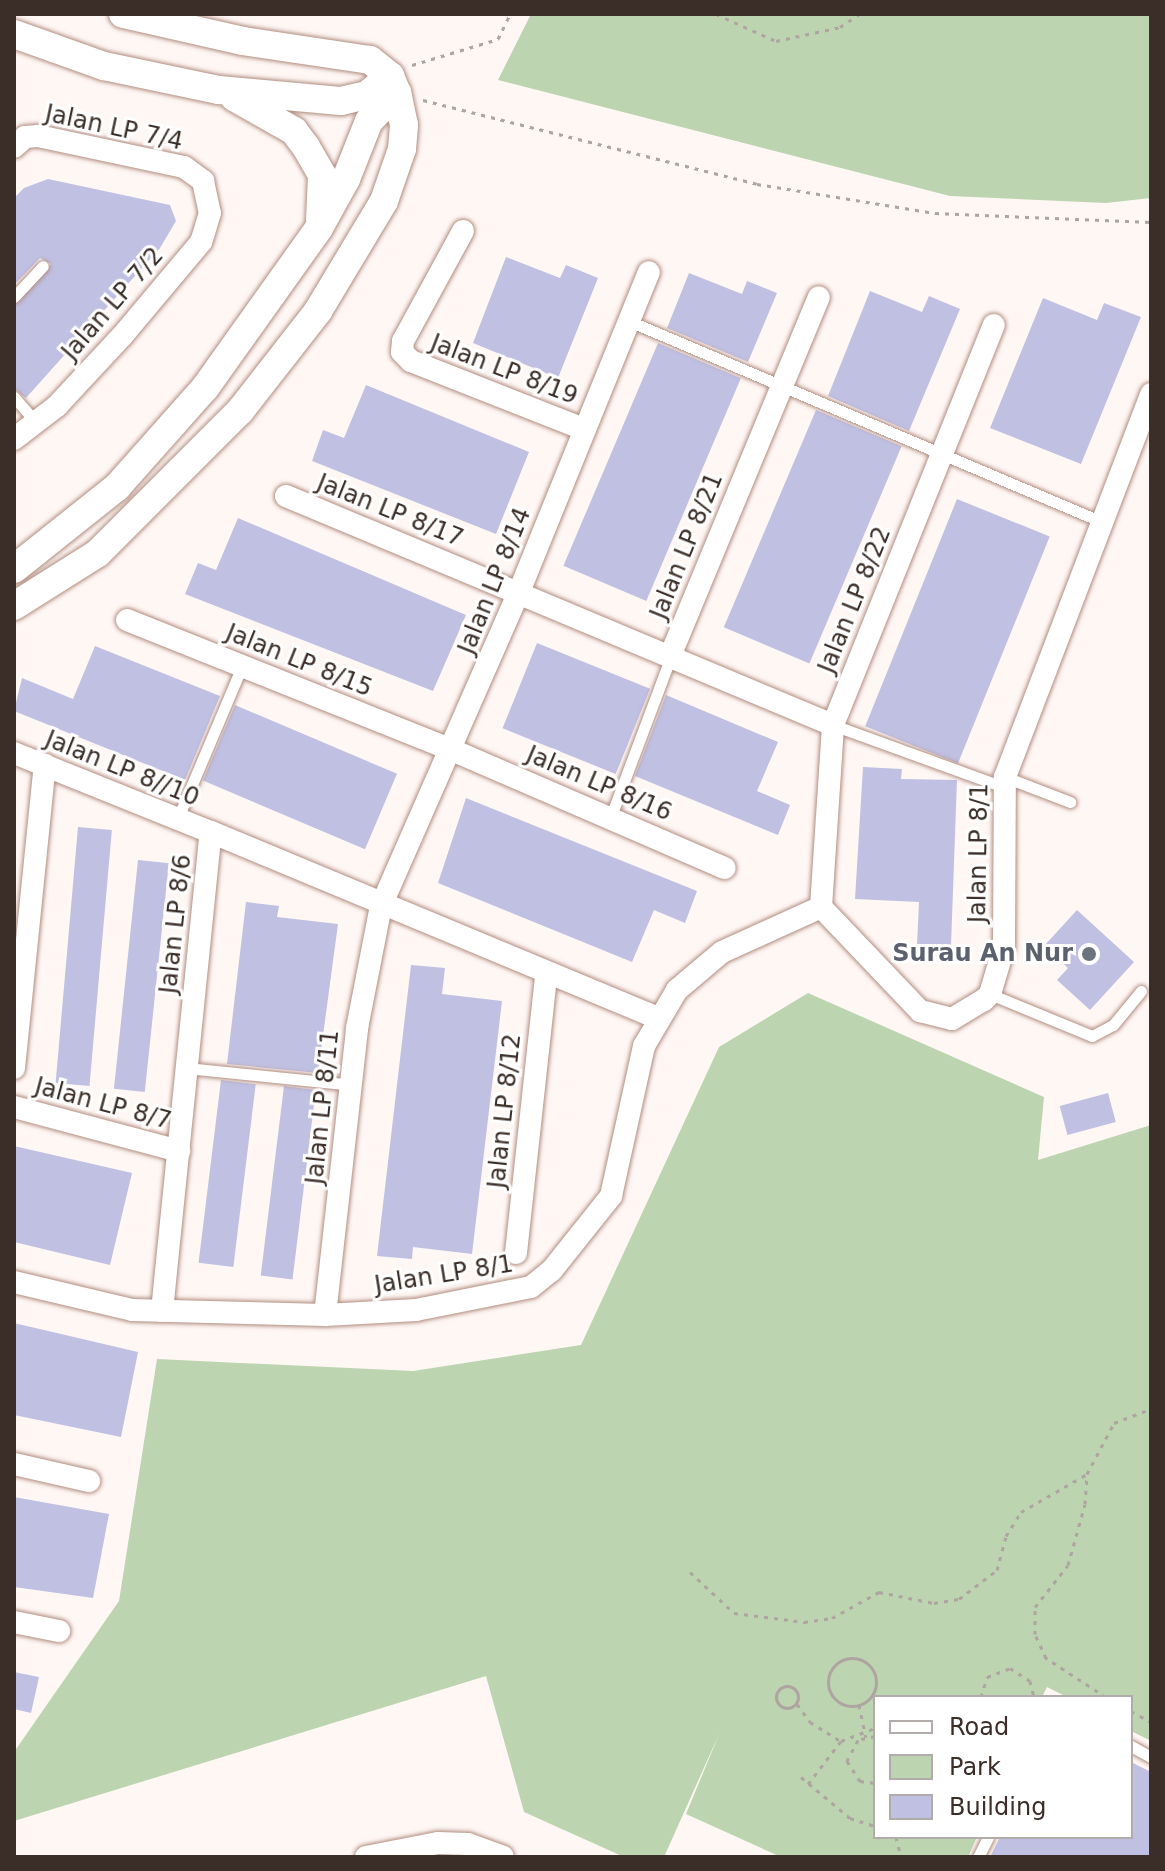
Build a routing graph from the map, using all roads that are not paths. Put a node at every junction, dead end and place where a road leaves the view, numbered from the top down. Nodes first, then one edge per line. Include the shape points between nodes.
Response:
1 (123, 14) edge
2 (14, 34) edge
3 (394, 84) junction
4 (219, 90) junction
5 (14, 147) edge
6 (203, 181) joint
7 (319, 228) junction
8 (463, 231) dead end
9 (43, 266) dead end
10 (649, 272) dead end
11 (14, 297) edge
12 (819, 297) dead end
13 (629, 321) junction
14 (994, 325) dead end
15 (781, 384) junction
16 (1151, 394) edge
17 (14, 397) edge
18 (37, 423) junction
19 (584, 429) junction
20 (14, 439) edge
21 (939, 454) junction
22 (286, 496) dead end
23 (1102, 522) junction
24 (14, 569) edge
25 (519, 592) junction
26 (14, 606) edge
27 (127, 620) dead end
28 (671, 654) junction
29 (242, 666) junction
30 (833, 725) junction
31 (452, 750) junction
32 (14, 753) edge
33 (45, 765) junction
34 (1004, 782) junction
35 (1070, 802) dead end
36 (611, 816) junction
37 (177, 820) junction
38 (211, 832) junction
39 (725, 868) dead end
40 (381, 906) junction
41 (821, 907) junction
42 (546, 975) junction
43 (1141, 991) dead end
44 (990, 994) junction
45 (658, 1018) junction
46 (14, 1068) edge
47 (187, 1068) junction
48 (353, 1085) junction
49 (14, 1107) edge
50 (179, 1151) junction
51 (516, 1253) dead end
52 (14, 1282) edge
53 (162, 1311) junction
54 (325, 1315) junction
55 (14, 1464) edge
56 (89, 1481) dead end
57 (14, 1622) edge
58 (59, 1631) dead end
59 (1133, 1747) edge
60 (1151, 1757) edge
61 (987, 1839) edge
62 (366, 1857) edge
63 (503, 1857) edge
64 (978, 1857) edge

1 - 3 street via 243,41 350,54 370,60
2 - 4 street via 104,66
3 - 4 street via 341,101
3 - 7 street via 369,121
3 - 26 street via 404,125 402,149 384,201 318,311 190,465 98,553
4 - 7 street via 294,131 306,147 322,175
5 - 6 street, Jalan LP 7/4 via 25,137 38,136 184,167
6 - 18 street, Jalan LP 7/2 via 210,213 201,242 122,336
7 - 24 street via 205,388 117,487
8 - 19 street, Jalan LP 8/19 via 403,341 405,357
9 - 11 lane
10 - 13 street, Jalan LP 8/14
12 - 15 street, Jalan LP 8/21
13 - 15 lane
13 - 19 street, Jalan LP 8/14
14 - 21 street, Jalan LP 8/22
15 - 21 lane
15 - 28 street, Jalan LP 8/21
16 - 23 street, Jalan LP 8/1
17 - 18 lane
18 - 20 street, Jalan LP 7/2
19 - 25 street, Jalan LP 8/14
21 - 23 lane
21 - 30 street, Jalan LP 8/22
22 - 25 street, Jalan LP 8/17
23 - 34 street, Jalan LP 8/1
25 - 28 street, Jalan LP 8/17
25 - 31 street, Jalan LP 8/14
27 - 29 street, Jalan LP 8/15
28 - 30 street, Jalan LP 8/17
28 - 36 lane, Jalan LP 8/21
29 - 31 street, Jalan LP 8/15
29 - 37 lane
30 - 34 lane
30 - 41 street, Jalan LP 8/22
31 - 36 street, Jalan LP 8/16
31 - 40 street, Jalan LP 8/14
32 - 33 street, Jalan LP 8//10
33 - 37 street, Jalan LP 8//10
33 - 46 street
34 - 35 lane
34 - 44 street, Jalan LP 8/1 via 1004,947
36 - 39 street, Jalan LP 8/16
37 - 38 street, Jalan LP 8//10
38 - 40 street, Jalan LP 8/6
38 - 47 street, Jalan LP 8/6
40 - 42 street, Jalan LP 8/6
40 - 48 street, Jalan LP 8/11 via 357,1028
41 - 44 street via 920,1011 952,1019
41 - 45 street, Jalan LP 8/1 via 722,952 677,990
42 - 45 street, Jalan LP 8/6
42 - 51 street, Jalan LP 8/12
43 - 44 lane via 1113,1025 1092,1036
45 - 54 street, Jalan LP 8/1 via 633,1078 621,1168 611,1196 552,1270 531,1287 481,1299
47 - 48 lane
47 - 50 street, Jalan LP 8/6
48 - 54 street, Jalan LP 8/11
49 - 50 street, Jalan LP 8/7
50 - 53 street, Jalan LP 8/6
52 - 53 street, Jalan LP 8/1 via 132,1310
53 - 54 street, Jalan LP 8/1
55 - 56 street
57 - 58 street
59 - 60 lane
61 - 64 lane
62 - 63 street via 438,1843 468,1844

